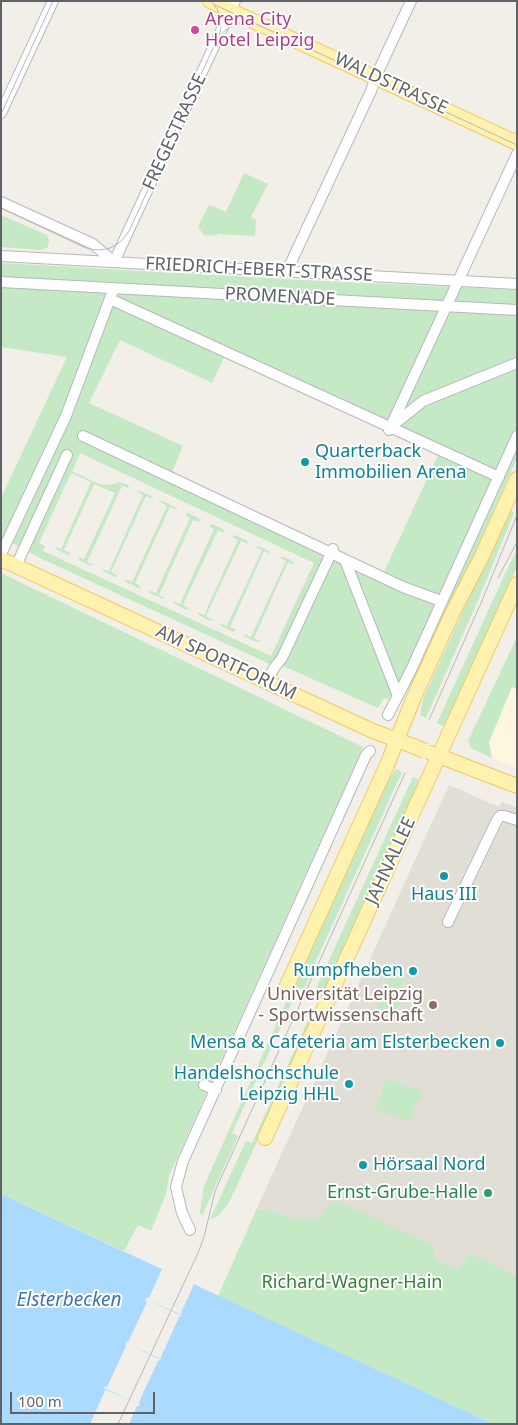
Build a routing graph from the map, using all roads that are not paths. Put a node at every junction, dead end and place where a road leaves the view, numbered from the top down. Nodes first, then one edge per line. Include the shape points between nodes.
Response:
1 (53, 1) edge
2 (210, 1) edge
3 (411, 1) edge
4 (232, 6) edge
5 (376, 78) junction
6 (1, 113) edge
7 (517, 142) edge
8 (517, 154) edge
9 (1, 202) edge
10 (1, 256) edge
11 (118, 262) junction
12 (287, 271) junction
13 (458, 281) junction
14 (1, 282) edge
15 (517, 284) edge
16 (114, 287) junction
17 (110, 299) junction
18 (447, 306) junction
19 (517, 310) edge
20 (517, 363) edge
21 (390, 428) junction
22 (83, 436) dead end
23 (517, 436) edge
24 (67, 455) dead end
25 (498, 477) junction
26 (517, 479) edge
27 (332, 551) junction
28 (1, 554) edge
29 (1, 559) edge
30 (346, 560) junction
31 (16, 566) junction
32 (517, 584) edge
33 (441, 601) junction
34 (267, 682) junction
35 (398, 696) junction
36 (388, 715) dead end
37 (397, 740) junction
38 (370, 750) dead end
39 (439, 756) junction
40 (517, 786) edge
41 (517, 820) edge
42 (448, 922) dead end
43 (286, 990) dead end
44 (204, 1085) dead end
45 (216, 1090) junction
46 (266, 1138) dead end
47 (190, 1230) dead end

1 - 6 street
2 - 4 main road, WALDSTRASSE
3 - 5 street
4 - 5 main road, WALDSTRASSE
4 - 11 street, FREGESTRASSE
5 - 7 main road, WALDSTRASSE
5 - 12 street
8 - 13 street
9 - 11 street via 93,244
10 - 11 street, FRIEDRICH-EBERT-STRASSE
11 - 12 street, FRIEDRICH-EBERT-STRASSE
12 - 13 street, FRIEDRICH-EBERT-STRASSE
13 - 15 street, FRIEDRICH-EBERT-STRASSE
13 - 18 street
14 - 16 street
16 - 17 street
16 - 18 street, PROMENADE
17 - 21 street
17 - 28 street via 66,416
18 - 19 street, PROMENADE
18 - 21 street
20 - 21 street via 423,401
21 - 25 street
22 - 27 street
23 - 25 street
24 - 31 street
25 - 33 street
26 - 37 main road via 410,704
27 - 30 street
27 - 34 street via 282,658
29 - 31 main road, AM SPORTFORUM
30 - 33 street
30 - 35 street
31 - 34 main road, AM SPORTFORUM
32 - 39 main road, JAHNALLEE
33 - 35 street
34 - 37 main road, AM SPORTFORUM
35 - 36 street
37 - 39 main road, AM SPORTFORUM
37 - 43 main road
38 - 45 street via 333,816
39 - 40 main road, AM SPORTFORUM
39 - 46 main road, JAHNALLEE
41 - 42 street via 500,816
44 - 45 street
45 - 47 street via 183,1161 176,1187

